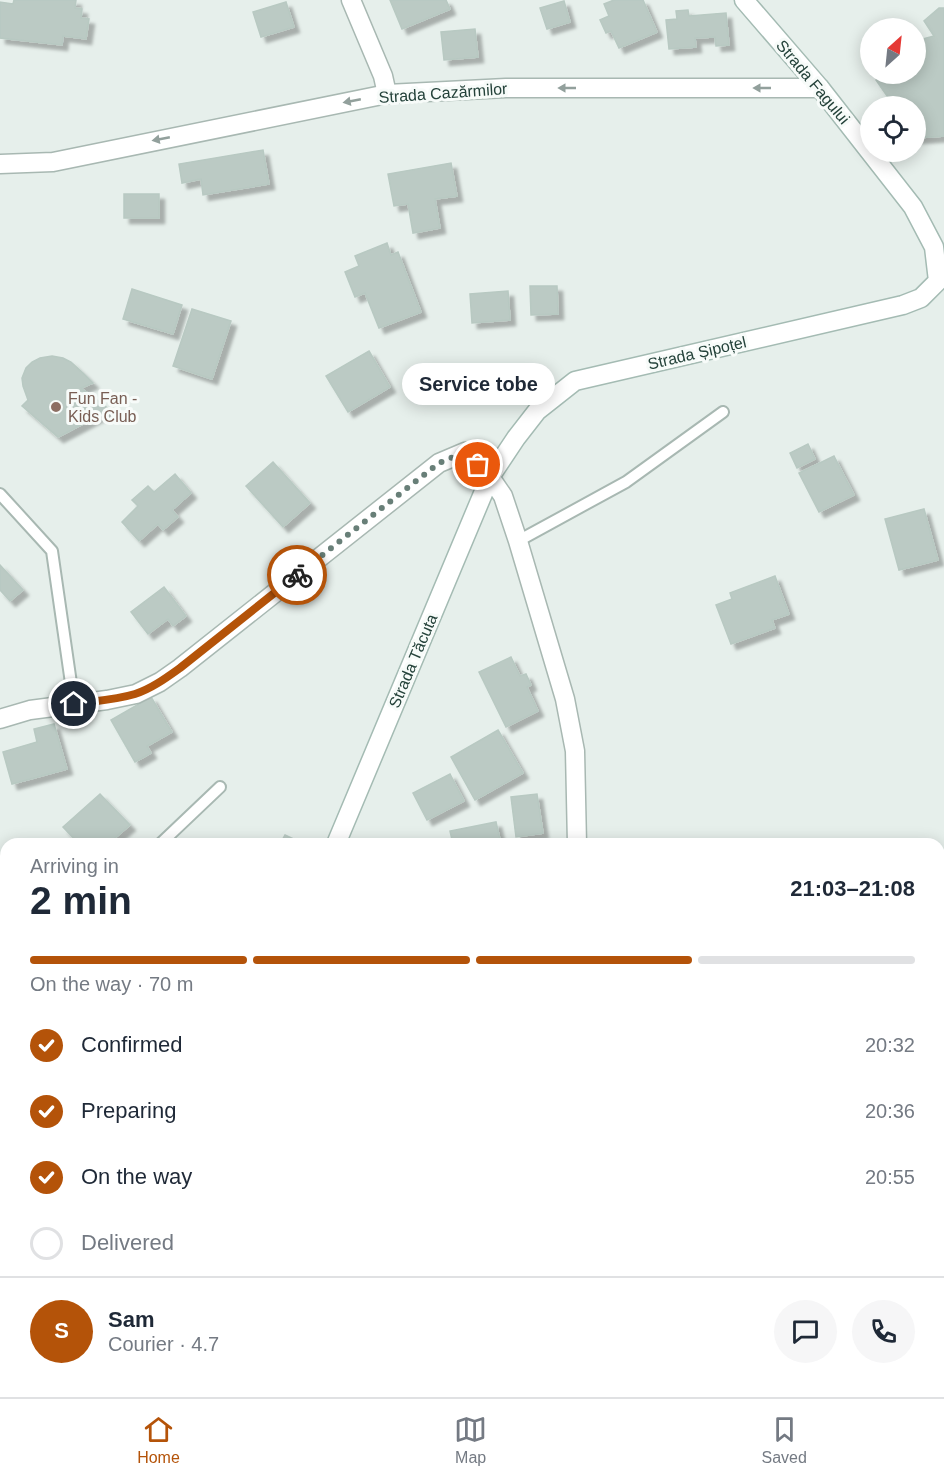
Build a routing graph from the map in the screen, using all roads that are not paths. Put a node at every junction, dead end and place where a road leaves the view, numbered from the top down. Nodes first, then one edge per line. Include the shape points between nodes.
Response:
1 (351, 0) edge
2 (744, 0) edge
3 (820, 88) junction
4 (387, 94) junction
5 (0, 164) edge
6 (941, 286) edge
7 (723, 412) dead end
8 (490, 477) junction
9 (0, 494) edge
10 (518, 540) junction
11 (74, 704) junction
12 (0, 719) edge
13 (220, 787) dead end
14 (166, 838) edge
15 (339, 838) edge
16 (577, 838) edge

1 - 4 street
2 - 3 street, Strada Fagului
3 -> 4 street, Strada Cazărmilor via 506,88
3 - 6 street, Strada Fagului via 913,207 934,247
4 -> 5 street, Strada Cazărmilor via 53,162
6 - 8 street, Strada Șipoțel via 931,286 921,298 903,305 575,381 537,411
7 - 10 lane via 626,482
8 - 10 street via 503,496
8 - 11 street via 465,452 439,463 160,682 136,694
8 - 15 street, Strada Tăcuta
9 - 11 lane via 52,551
10 - 16 street via 565,699 575,752
11 - 12 street
13 - 14 lane

